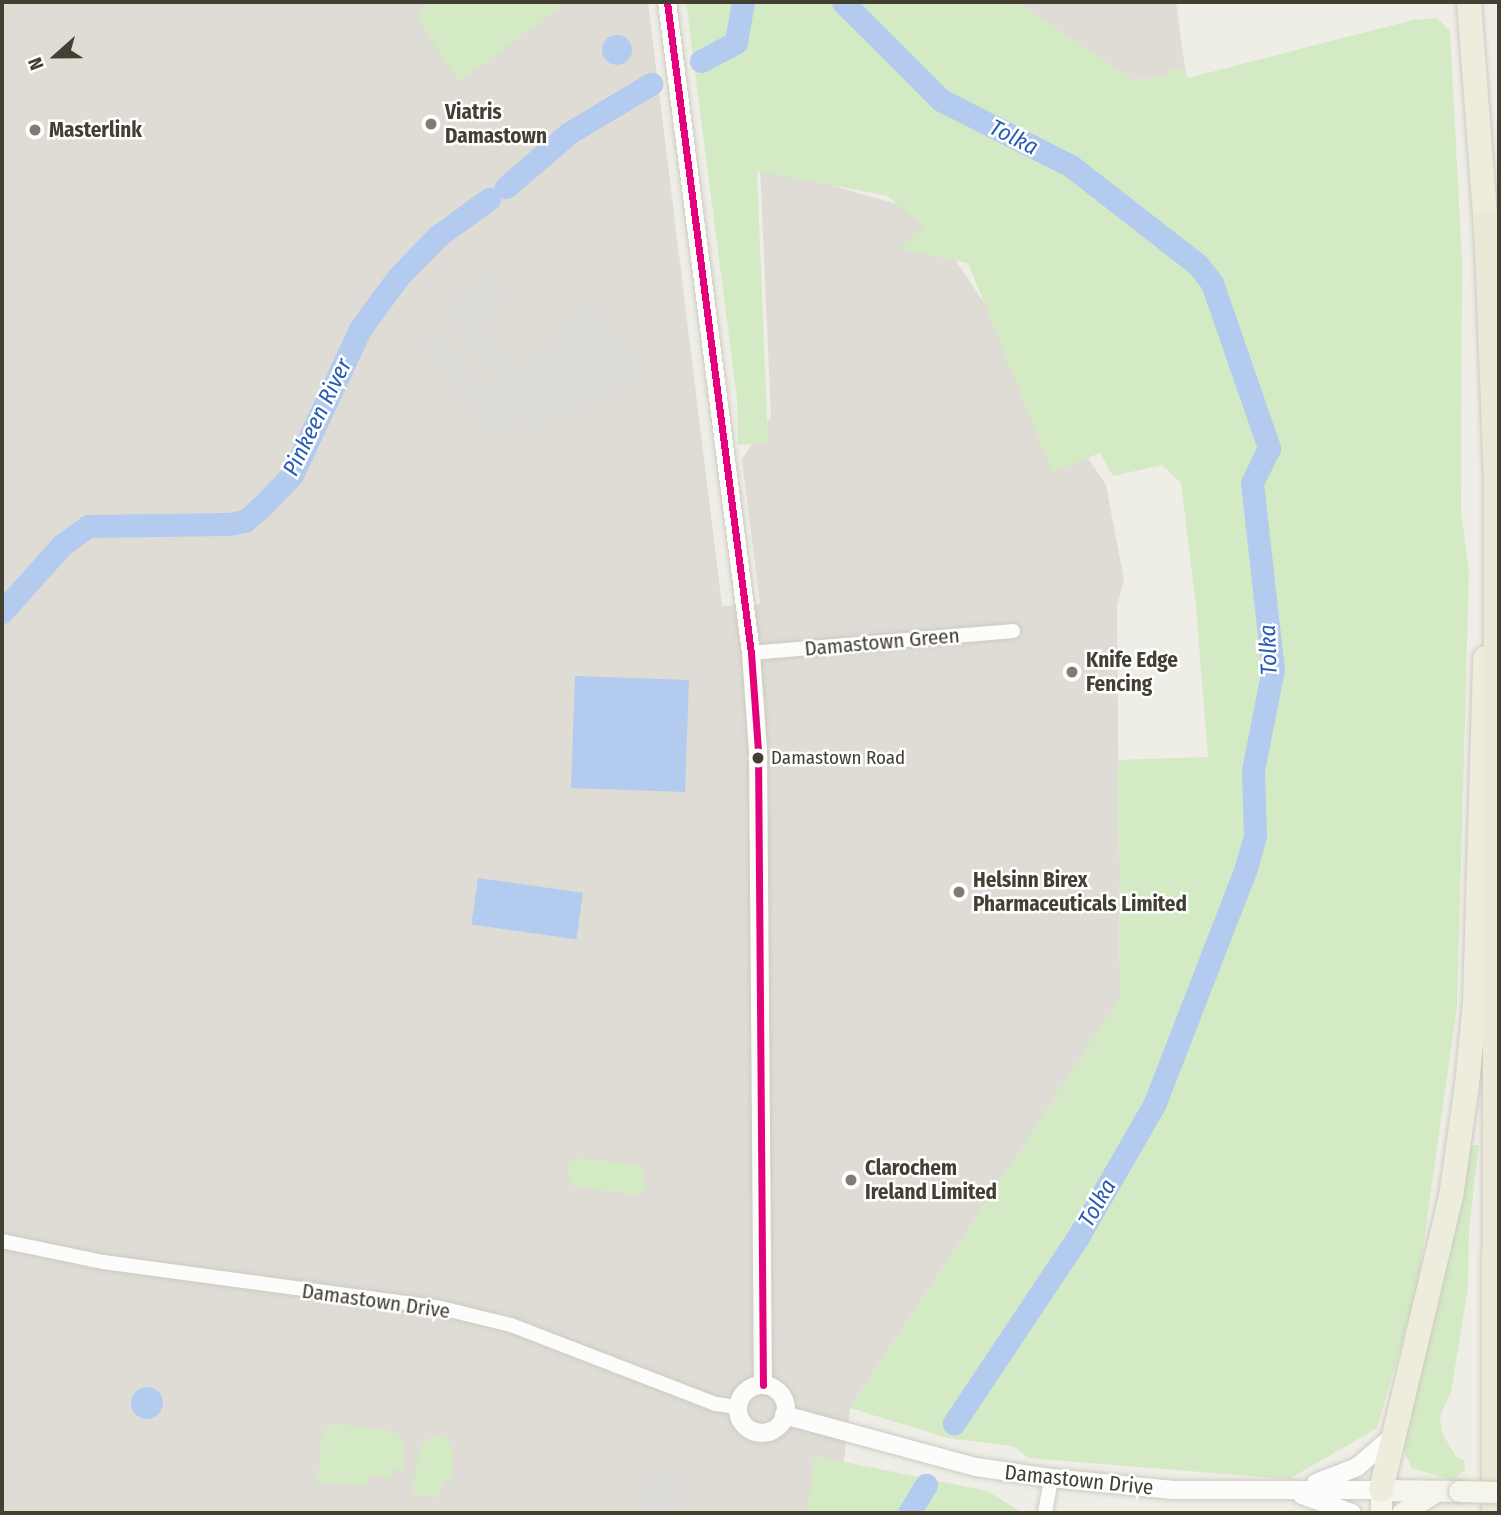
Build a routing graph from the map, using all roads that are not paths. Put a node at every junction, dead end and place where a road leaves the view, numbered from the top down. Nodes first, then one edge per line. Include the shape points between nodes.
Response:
1 (667, 2) edge
2 (1469, 2) edge
3 (1487, 223) junction
4 (1013, 631) dead end
5 (751, 653) junction
6 (2, 1241) edge
7 (763, 1385) junction
8 (738, 1408) junction
9 (784, 1415) junction
10 (1389, 1448) junction
11 (1051, 1478) junction
12 (1282, 1490) junction
13 (1443, 1491) junction
14 (1499, 1492) edge
15 (1381, 1502) edge
16 (1045, 1513) edge
17 (1352, 1513) edge
18 (1402, 1513) edge
19 (1495, 1513) edge

1 - 5 street
2 - 3 highway
3 - 10 highway via 1490,472 1475,1002 1451,1197
3 - 19 highway via 1497,478
4 - 5 street, Damastown Green
5 - 7 street via 759,789
6 - 8 street, Damastown Drive via 103,1262 437,1307 510,1325 716,1404
7 - 8 street via 749,1389
7 - 9 street via 781,1395
8 - 9 street via 746,1427 758,1433 772,1431
9 - 11 street, Damastown Drive via 976,1468
10 - 12 street via 1343,1475
10 - 13 main road via 1407,1482
10 - 15 highway
11 - 12 street, Damastown Drive via 1173,1490
11 - 16 street
12 - 15 street, Damastown Drive
12 - 17 street
13 - 14 main road, bridge
13 - 15 main road
13 - 18 main road

